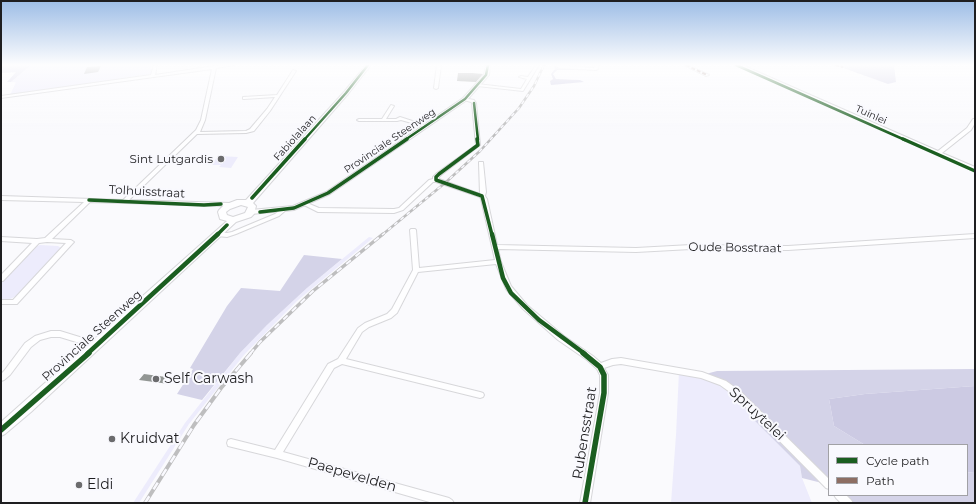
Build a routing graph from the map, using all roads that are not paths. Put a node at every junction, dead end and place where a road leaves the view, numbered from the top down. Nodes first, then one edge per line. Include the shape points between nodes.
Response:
1 (62, 89) edge
2 (210, 89) edge
3 (282, 89) edge
4 (343, 89) edge
5 (349, 89) edge
6 (474, 89) edge
7 (509, 89) edge
8 (523, 89) edge
9 (795, 89) edge
10 (277, 96) junction
11 (1, 97) edge
12 (244, 98) dead end
13 (465, 99) junction
14 (392, 106) dead end
15 (359, 120) dead end
16 (384, 120) junction
17 (975, 120) edge
18 (426, 126) junction
19 (197, 133) junction
20 (938, 153) junction
21 (481, 163) dead end
22 (975, 169) edge
23 (436, 180) junction
24 (482, 196) junction
25 (1, 198) edge
26 (89, 200) junction
27 (125, 201) junction
28 (304, 204) junction
29 (227, 207) junction
30 (248, 207) junction
31 (283, 210) junction
32 (226, 222) junction
33 (413, 230) dead end
34 (217, 234) junction
35 (975, 236) edge
36 (1, 239) edge
37 (47, 240) junction
38 (37, 241) junction
39 (494, 247) junction
40 (194, 254) junction
41 (498, 262) junction
42 (416, 270) junction
43 (1, 279) edge
44 (1, 302) edge
45 (96, 345) junction
46 (342, 361) junction
47 (600, 367) junction
48 (1, 378) edge
49 (480, 394) dead end
50 (1, 430) edge
51 (231, 443) dead end
52 (277, 454) junction
53 (828, 484) edge
54 (449, 503) edge
55 (584, 503) edge

1 - 11 street
2 - 19 street via 203,120
3 - 10 street
4 - 30 main road, Fabiolalaan
5 - 30 main road, Fabiolalaan
6 - 13 street, Provinciale Steenweg
7 - 8 street
9 - 20 street, Tuinlei
10 - 12 street
10 - 19 street via 252,130
13 - 18 street, Provinciale Steenweg
13 - 23 street via 474,103 478,145 439,174
14 - 16 street
15 - 16 street
16 - 18 street via 400,118
17 - 20 street via 969,129
18 - 28 street, Provinciale Steenweg via 328,192
19 - 27 street
20 - 22 street, Tuinlei
21 - 24 street
23 - 24 street
23 - 28 street via 432,180 401,209 394,211 318,210
24 - 39 street
25 - 26 street, Tolhuisstraat
26 - 27 street, Tolhuisstraat
26 - 37 street
27 - 29 street, Tolhuisstraat
28 - 31 street, Provinciale Steenweg
29 - 30 main road
29 - 32 main road via 222,214
30 - 31 street
30 - 32 main road, Fabiolalaan via 243,217
31 - 34 street, Provinciale Steenweg via 277,215 227,235
32 - 34 main road, Provinciale Steenweg
32 - 40 main road, Provinciale Steenweg
33 - 42 street
34 - 40 main road, Provinciale Steenweg
35 - 39 street, Oude Bosstraat via 793,248 691,247 636,250
36 - 38 street
37 - 38 street
37 - 44 street via 71,242 15,302
38 - 43 street
39 - 41 street
40 - 45 main road, Provinciale Steenweg
41 - 42 street
41 - 47 street via 503,278 517,299
42 - 46 street via 395,311 360,330
45 - 48 street via 60,334 38,338 28,345
45 - 50 main road, Provinciale Steenweg
46 - 49 street
46 - 52 street via 331,366
47 - 53 street, Spruytelei via 621,361 702,375 723,383 737,393
47 - 55 street, Rubensstraat via 604,375 604,393
51 - 52 street, Paepevelden
52 - 54 street, Paepevelden

